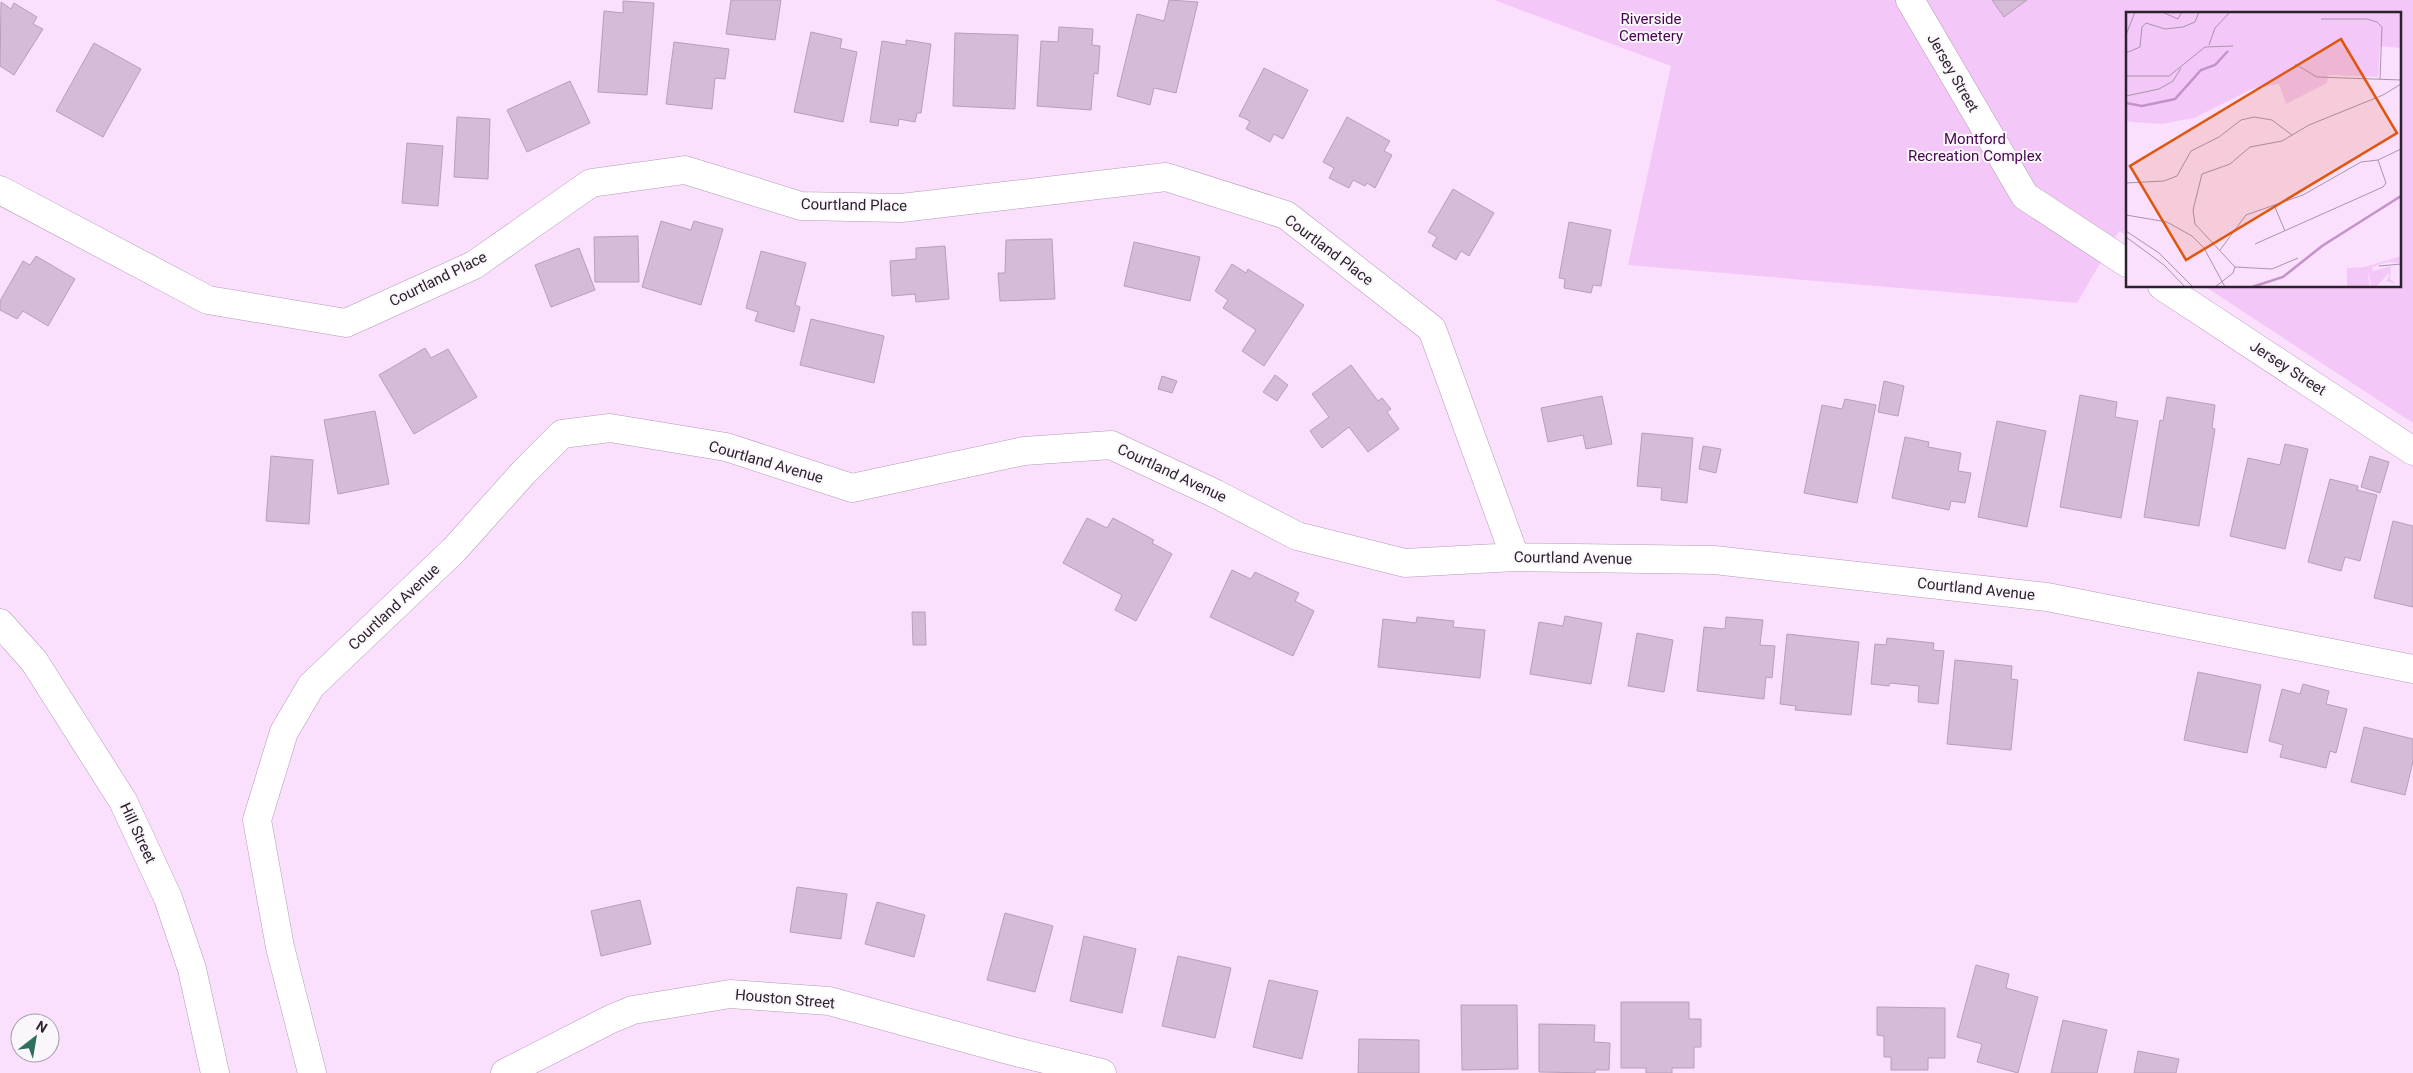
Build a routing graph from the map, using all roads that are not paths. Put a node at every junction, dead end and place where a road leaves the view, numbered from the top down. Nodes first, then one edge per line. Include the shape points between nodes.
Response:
1 (1910, 0) edge
2 (0, 190) edge
3 (2126, 262) edge
4 (2165, 288) edge
5 (2413, 451) edge
6 (1515, 557) junction
7 (0, 623) edge
8 (2413, 669) edge
9 (1011, 1062) edge
10 (215, 1073) edge
11 (312, 1073) edge
12 (505, 1073) edge
13 (1102, 1073) edge

1 - 3 street, Jersey Street via 2025,196
2 - 6 street, Courtland Place via 208,300 346,323 474,265 591,183 685,170 801,206 900,208 1166,177 1286,215 1432,330
4 - 5 street, Jersey Street
6 - 8 street, Courtland Avenue via 1714,560 2047,597
6 - 11 street, Courtland Avenue via 1405,563 1297,536 1111,445 1024,451 852,488 726,448 610,428 562,434 454,550 311,686 284,732 257,820 280,947
7 - 10 street, Hill Street via 34,661 123,801 168,898 192,968
9 - 12 street, Houston Street via 829,1001 730,994 633,1010
9 - 13 street, Houston Street

